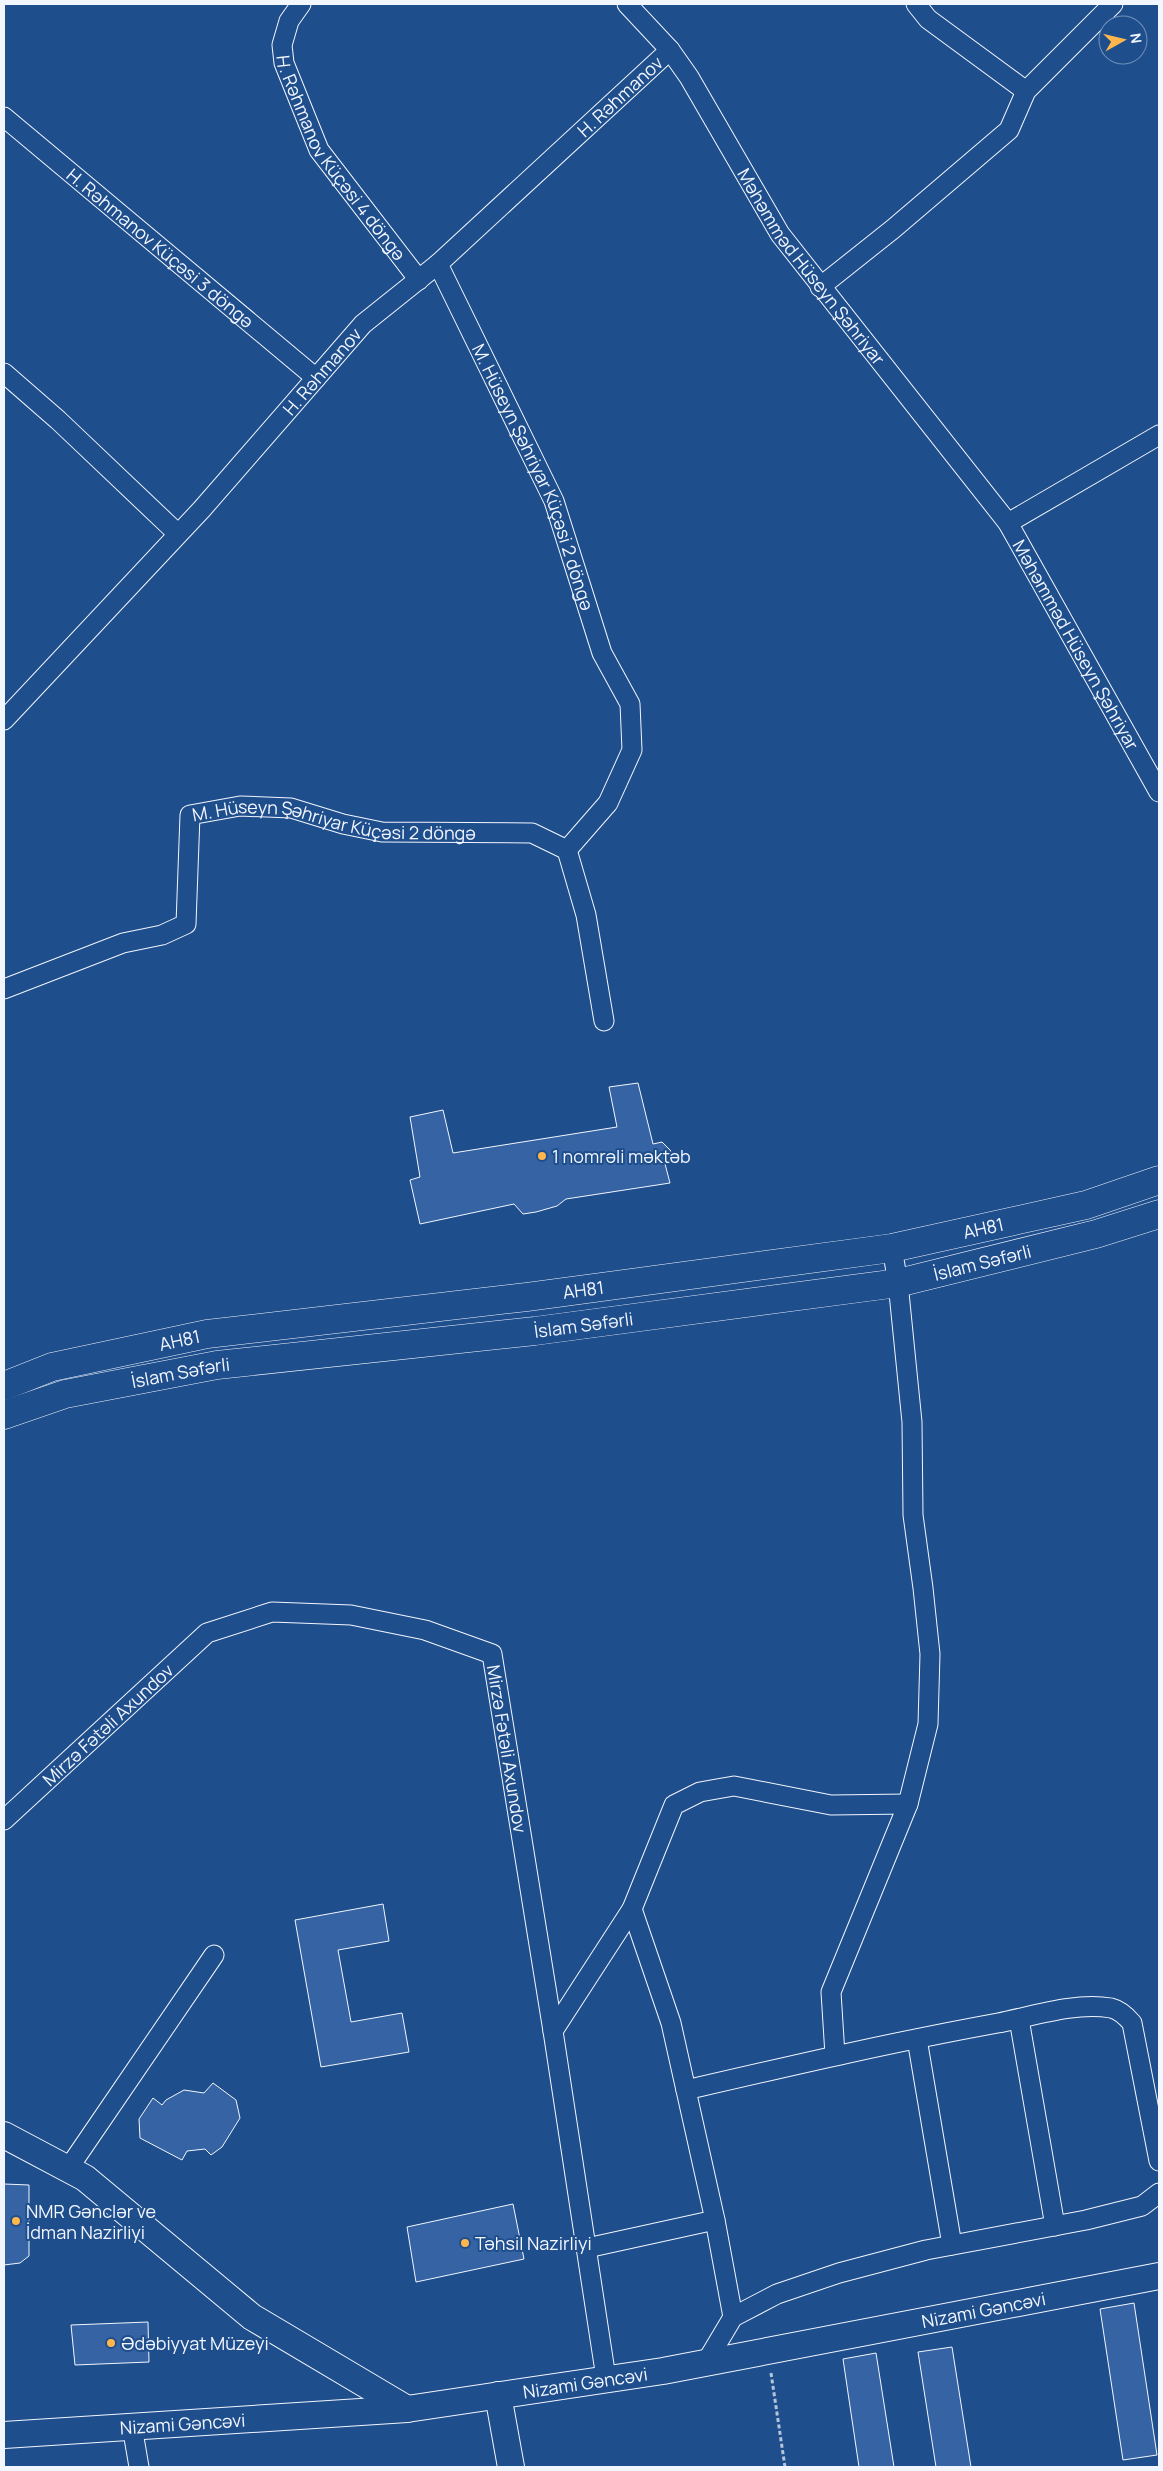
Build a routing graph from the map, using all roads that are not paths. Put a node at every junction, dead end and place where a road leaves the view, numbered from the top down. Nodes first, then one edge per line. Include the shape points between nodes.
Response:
1 (300, 4) edge
2 (627, 4) edge
3 (916, 4) edge
4 (1113, 4) edge
5 (670, 50) junction
6 (1026, 91) junction
7 (4, 117) edge
8 (438, 264) junction
9 (419, 280) junction
10 (820, 287) junction
11 (4, 373) edge
12 (316, 378) junction
13 (1159, 435) edge
14 (1008, 523) junction
15 (178, 534) junction
16 (4, 720) edge
17 (1159, 792) edge
18 (567, 850) junction
19 (4, 989) edge
20 (604, 1021) dead end
21 (1159, 1180) edge
22 (1159, 1214) edge
23 (892, 1248) junction
24 (898, 1282) junction
25 (4, 1386) edge
26 (4, 1415) edge
27 (908, 1804) junction
28 (4, 1819) edge
29 (632, 1910) junction
30 (214, 1955) dead end
31 (1019, 2019) junction
32 (554, 2031) junction
33 (917, 2039) junction
34 (834, 2055) junction
35 (686, 2090) junction
36 (4, 2135) edge
37 (1159, 2161) edge
38 (68, 2169) junction
39 (1159, 2193) edge
40 (715, 2220) junction
41 (1055, 2226) junction
42 (952, 2245) junction
43 (587, 2248) junction
44 (1159, 2276) edge
45 (733, 2317) junction
46 (705, 2364) junction
47 (606, 2378) junction
48 (498, 2395) junction
49 (407, 2409) junction
50 (132, 2426) junction
51 (4, 2435) edge
52 (139, 2467) edge
53 (511, 2467) edge

1 - 9 street, H. Rəhmanov Küçəsi 4 döngə via 289,21 282,45 284,62 319,150
2 - 5 street, Məhəmməd Hüseyn Şəhriyar
3 - 6 street via 928,19
4 - 6 street
5 - 8 street, H. Rəhmanov
5 - 10 street, Məhəmməd Hüseyn Şəhriyar via 780,234
6 - 10 street via 1009,130
7 - 12 street, H. Rəhmanov Küçəsi 3 döngə
8 - 9 street, H. Rəhmanov
8 - 18 street, M. Hüseyn Şəhriyar Küçəsi 2 döngə via 554,501 602,653 630,704 632,750 608,803
9 - 12 street, H. Rəhmanov via 364,324
10 - 14 street, Məhəmməd Hüseyn Şəhriyar
11 - 15 street
12 - 15 street, H. Rəhmanov
13 - 14 street, Məhəmməd Hüseyn Şəhriyar
14 - 17 street, Məhəmməd Hüseyn Şəhriyar
15 - 16 street, H. Rəhmanov
18 - 19 street, M. Hüseyn Şəhriyar Küçəsi 2 döngə via 532,833 382,832 290,808 240,806 190,815 186,924 162,935 123,943
18 - 20 street via 586,914
21 - 23 highway, AH81 via 1086,1205
22 - 24 highway, İslam Səfərli via 1096,1234
23 - 24 street
23 - 25 highway, AH81 via 527,1297 207,1334 52,1367
24 - 26 highway, İslam Səfərli via 535,1331 217,1365 65,1394
24 - 27 street via 912,1422 912,1515 924,1588 930,1654 928,1724
27 - 29 street via 831,1805 734,1786 700,1792 674,1805
27 - 34 street via 831,1992
28 - 32 street, Mirzə Fətəli Axundov via 207,1634 272,1612 351,1614 425,1630 492,1654
29 - 32 street
29 - 35 street via 671,2023
30 - 38 street
31 - 33 street
31 - 37 street via 1082,2007 1112,2008 1124,2014 1132,2023
31 - 41 street
32 - 43 street, Mirzə Fətəli Axundov
33 - 34 street
33 - 42 street
34 - 35 street
35 - 40 street
36 - 38 main road
38 - 49 main road via 85,2178 252,2317
39 - 41 street via 1142,2206
40 - 43 street
40 - 45 street
41 - 42 street
42 - 45 street via 839,2273 777,2294
43 - 47 street, Mirzə Fətəli Axundov
44 - 46 main road, Nizami Gəncəvi
45 - 46 street
46 - 47 main road, Nizami Gəncəvi
47 - 48 main road, Nizami Gəncəvi
48 - 49 main road, Nizami Gəncəvi
48 - 53 main road
49 - 50 main road, Nizami Gəncəvi
50 - 51 main road, Nizami Gəncəvi
50 - 52 street

